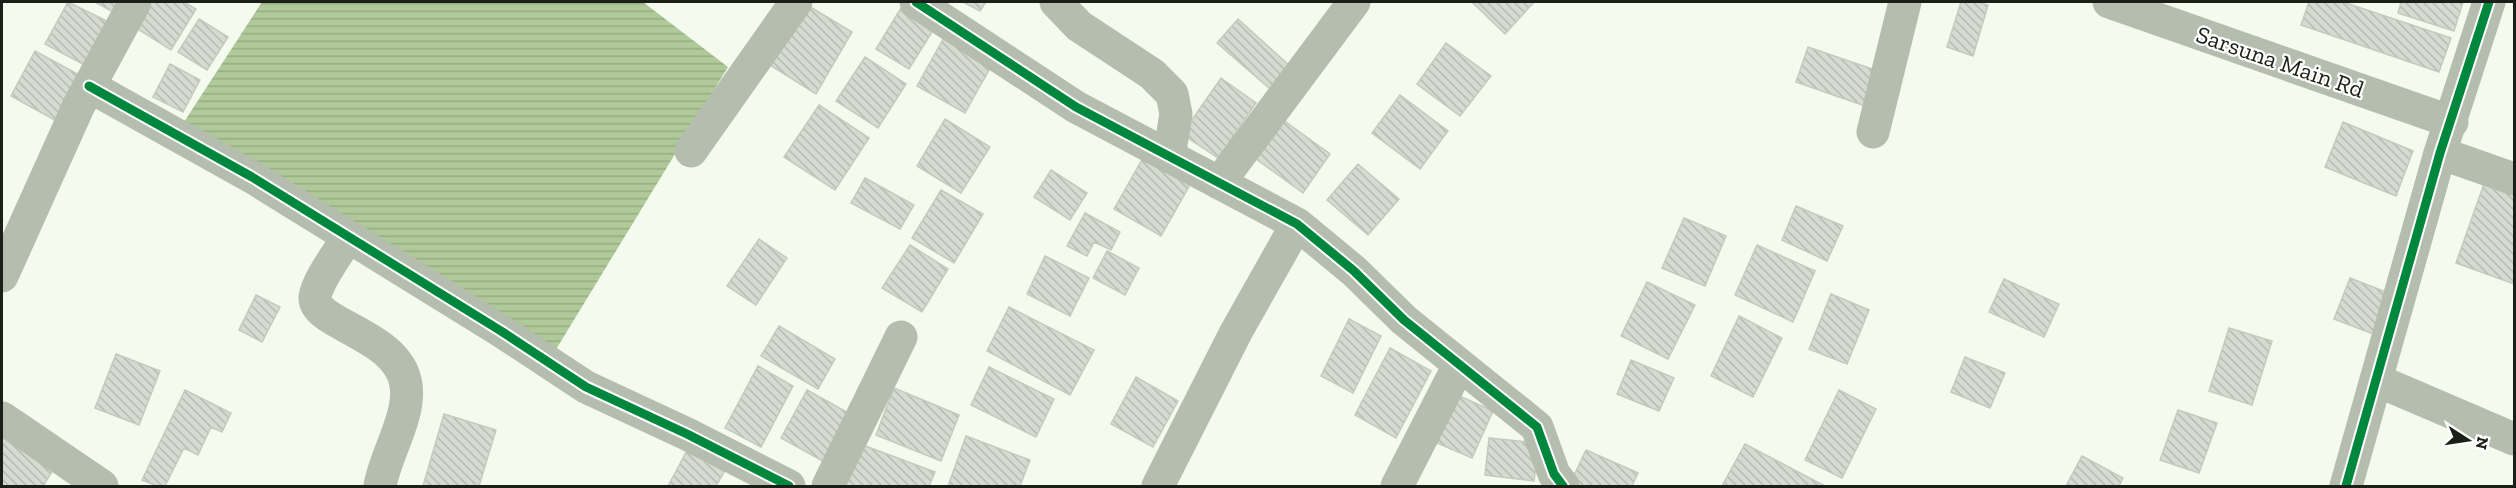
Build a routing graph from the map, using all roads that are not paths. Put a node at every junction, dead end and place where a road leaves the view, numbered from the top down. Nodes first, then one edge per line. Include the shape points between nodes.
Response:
1 (135, 2) edge
2 (796, 2) edge
3 (916, 2) edge
4 (1056, 2) edge
5 (1354, 2) edge
6 (1905, 2) edge
7 (2109, 2) edge
8 (2489, 2) edge
9 (89, 86) junction
10 (2452, 122) junction
11 (1873, 132) dead end
12 (691, 151) dead end
13 (2440, 153) junction
14 (1169, 157) junction
15 (2514, 179) edge
16 (1218, 183) junction
17 (1297, 224) junction
18 (348, 237) junction
19 (2, 276) edge
20 (901, 337) dead end
21 (1460, 365) junction
22 (2376, 380) junction
23 (2, 418) edge
24 (2514, 439) edge
25 (102, 486) edge
26 (380, 486) edge
27 (789, 486) edge
28 (828, 486) edge
29 (1158, 486) edge
30 (1397, 486) edge
31 (1563, 486) edge
32 (2346, 486) edge

1 - 9 street
2 - 12 street
3 - 14 street via 1076,107
4 - 14 street via 1079,26 1152,74 1172,94 1176,114
5 - 16 street
6 - 11 street
7 - 10 street, Sarsuna Main Rd
8 - 10 street
9 - 18 street via 252,177
9 - 19 street
10 - 13 street
13 - 15 street
13 - 22 street
14 - 16 street
16 - 17 street
17 - 21 street
17 - 29 street via 1236,332
18 - 26 street via 315,300 330,319 362,333 386,350 406,384 407,401
18 - 27 street via 586,387
20 - 28 street
21 - 30 street
21 - 31 street via 1537,427 1554,474
22 - 24 street
22 - 32 street
23 - 25 street

